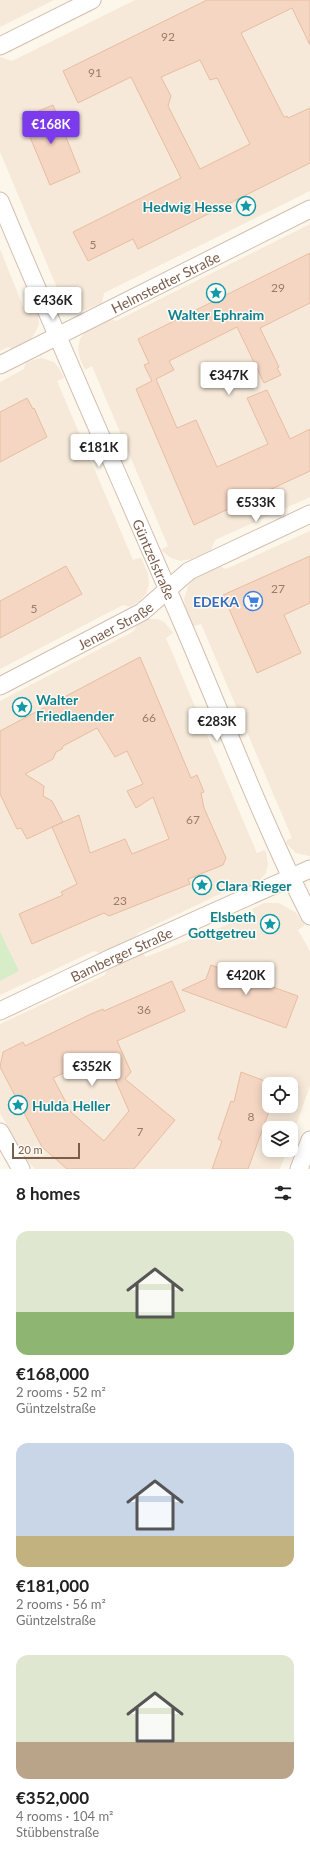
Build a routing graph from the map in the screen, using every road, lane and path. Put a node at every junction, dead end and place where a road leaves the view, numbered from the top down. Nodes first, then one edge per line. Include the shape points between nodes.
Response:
1 (92, 0) edge
2 (0, 46) edge
3 (0, 201) edge
4 (310, 209) edge
5 (57, 335) junction
6 (0, 366) edge
7 (310, 514) edge
8 (168, 589) junction
9 (0, 686) edge
10 (310, 869) edge
11 (290, 879) junction
12 (310, 916) edge
13 (0, 1011) edge
14 (0, 1132) edge
15 (310, 1140) edge
16 (21, 1169) edge
17 (299, 1169) edge

1 - 2 street
3 - 5 street, Güntzelstraße
4 - 5 street, Helmstedter Straße
5 - 6 street, Helmstedter Straße
5 - 8 street, Güntzelstraße
7 - 8 street, Jenaer Straße via 189,572
8 - 9 street, Jenaer Straße via 142,612
8 - 11 street, Güntzelstraße
10 - 11 street, Bamberger Straße
11 - 12 street, Güntzelstraße
11 - 13 street, Bamberger Straße via 110,958
14 - 16 street
15 - 17 street

